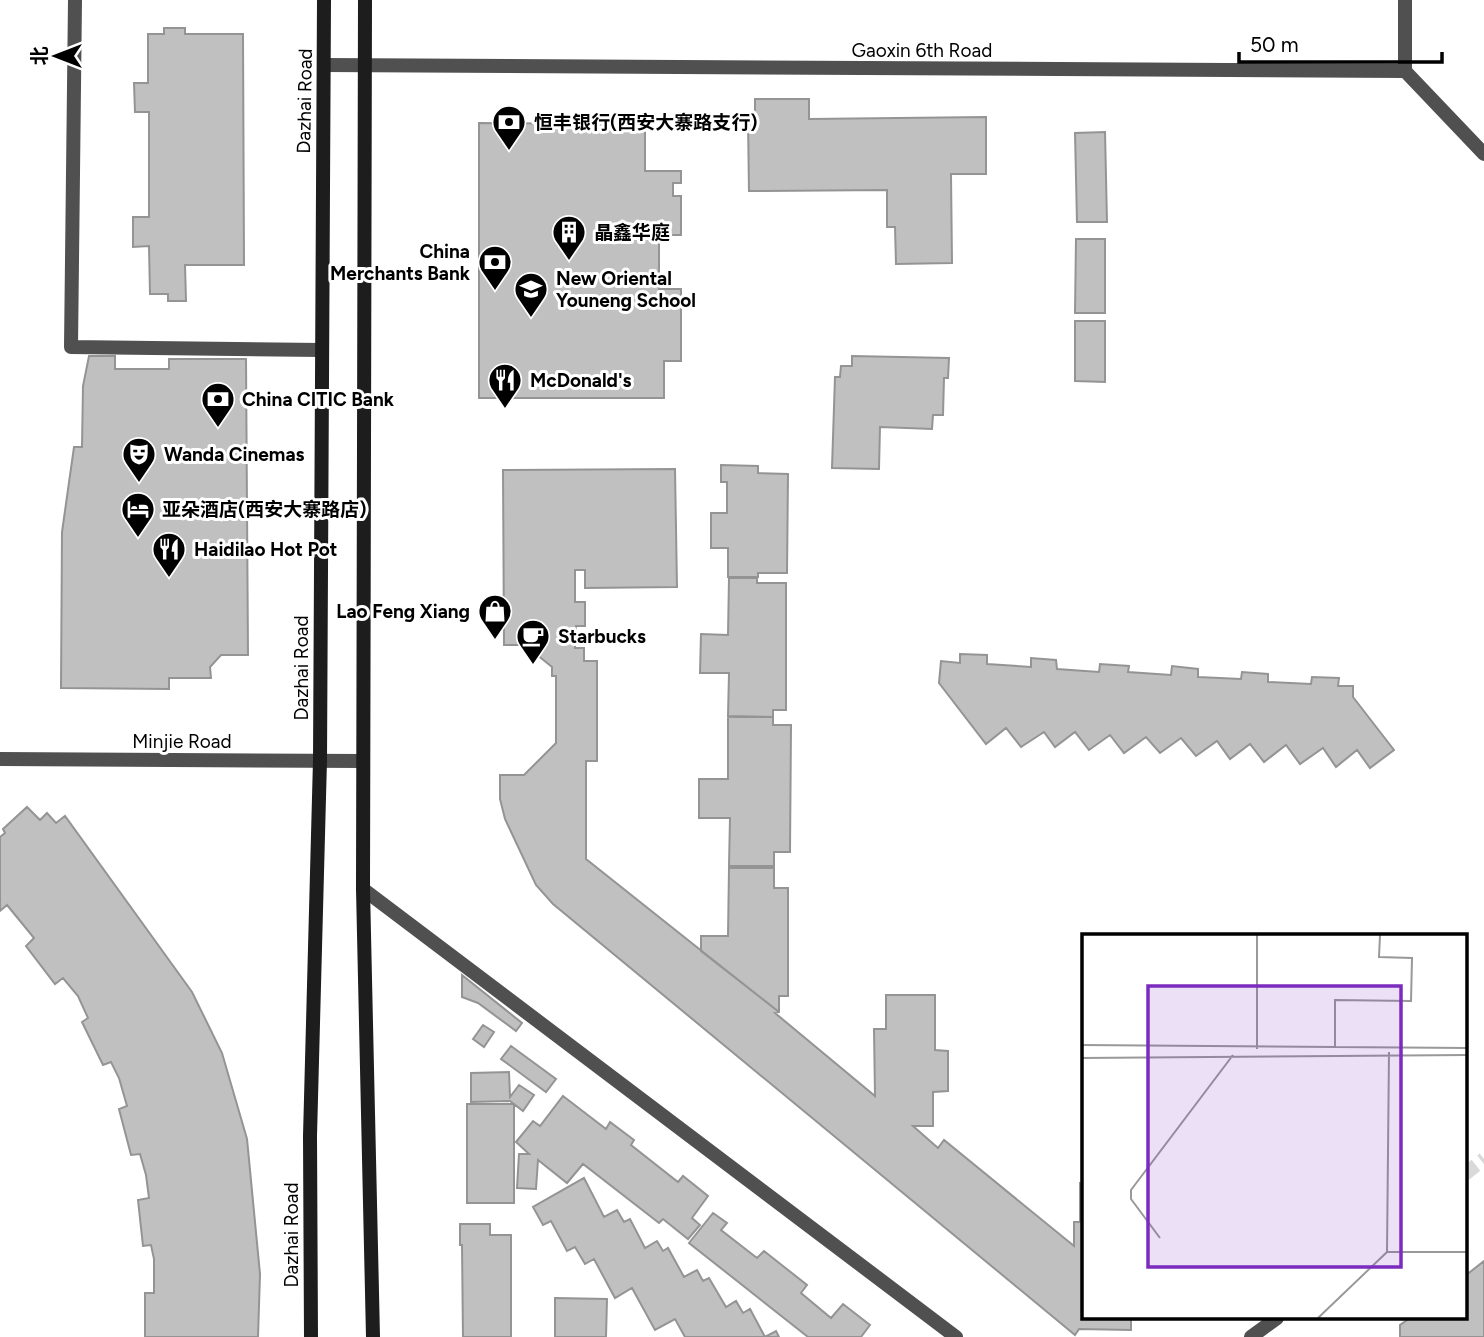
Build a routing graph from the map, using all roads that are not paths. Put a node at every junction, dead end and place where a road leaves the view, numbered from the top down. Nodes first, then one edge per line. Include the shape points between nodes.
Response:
1 (75, 0) edge
2 (324, 0) edge
3 (365, 0) edge
4 (1405, 0) edge
5 (366, 64) junction
6 (324, 65) junction
7 (1405, 71) junction
8 (1484, 154) edge
9 (321, 350) junction
10 (0, 759) edge
11 (320, 760) junction
12 (363, 761) junction
13 (363, 889) junction
14 (1274, 1320) edge
15 (311, 1337) edge
16 (373, 1337) edge
17 (956, 1337) edge
18 (1251, 1337) edge

1 - 9 street via 71,348
2 - 6 main road, Dazhai Road
3 - 5 main road
4 - 7 street
5 - 6 street, Gaoxin 6th Road
5 - 7 street, Gaoxin 6th Road
5 - 12 main road
6 - 9 main road, Dazhai Road
7 - 8 street
9 - 11 main road, Dazhai Road
10 - 11 street, Minjie Road
11 - 12 street, Minjie Road
11 - 15 main road, Dazhai Road via 310,1136
12 - 13 main road
13 - 16 main road
13 - 17 street
14 - 18 street

